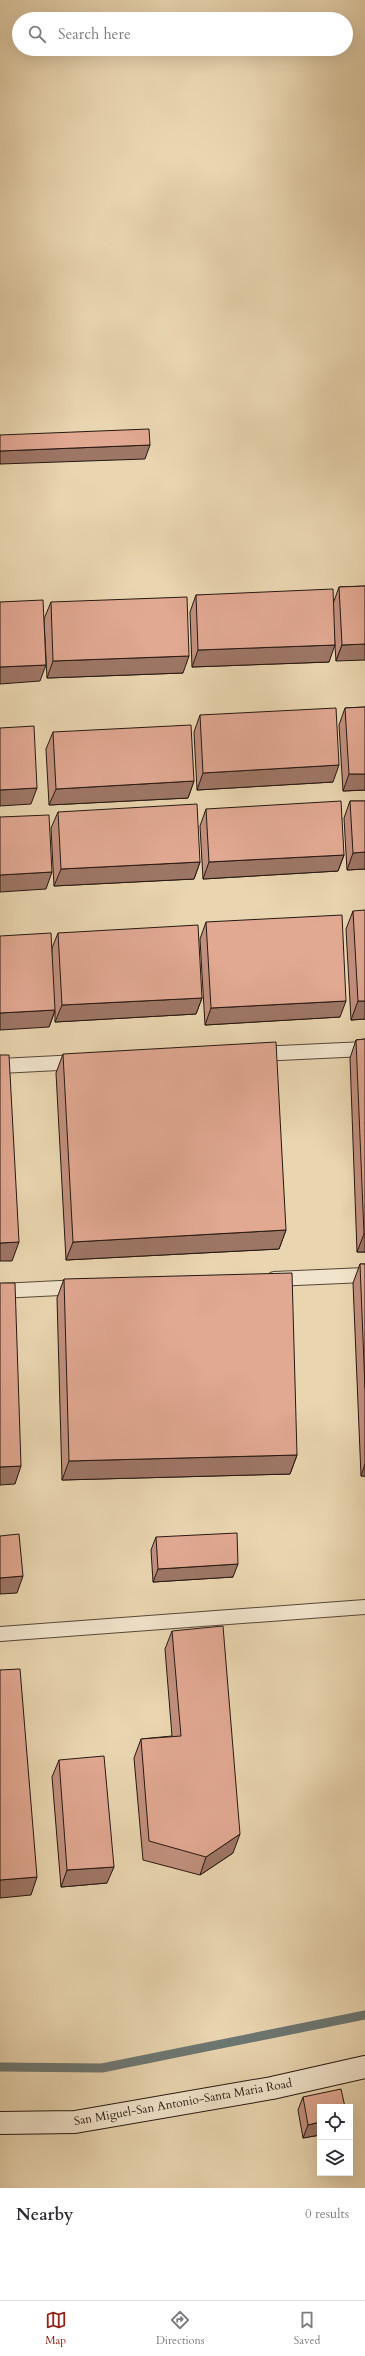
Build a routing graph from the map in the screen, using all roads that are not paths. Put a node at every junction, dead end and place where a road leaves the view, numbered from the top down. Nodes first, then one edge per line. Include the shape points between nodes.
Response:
1 (365, 1049) edge
2 (246, 1054) edge
3 (95, 1061) edge
4 (0, 1066) edge
5 (365, 1275) edge
6 (262, 1280) edge
7 (96, 1287) edge
8 (0, 1291) edge
9 (365, 1607) edge
10 (0, 1634) edge
11 (365, 2067) edge
12 (0, 2123) edge

1 - 2 lane
3 - 4 lane
5 - 6 lane
7 - 8 lane
9 - 10 lane
11 - 12 street, San Miguel-San Antonio-Santa Maria Road via 272,2088 75,2122

